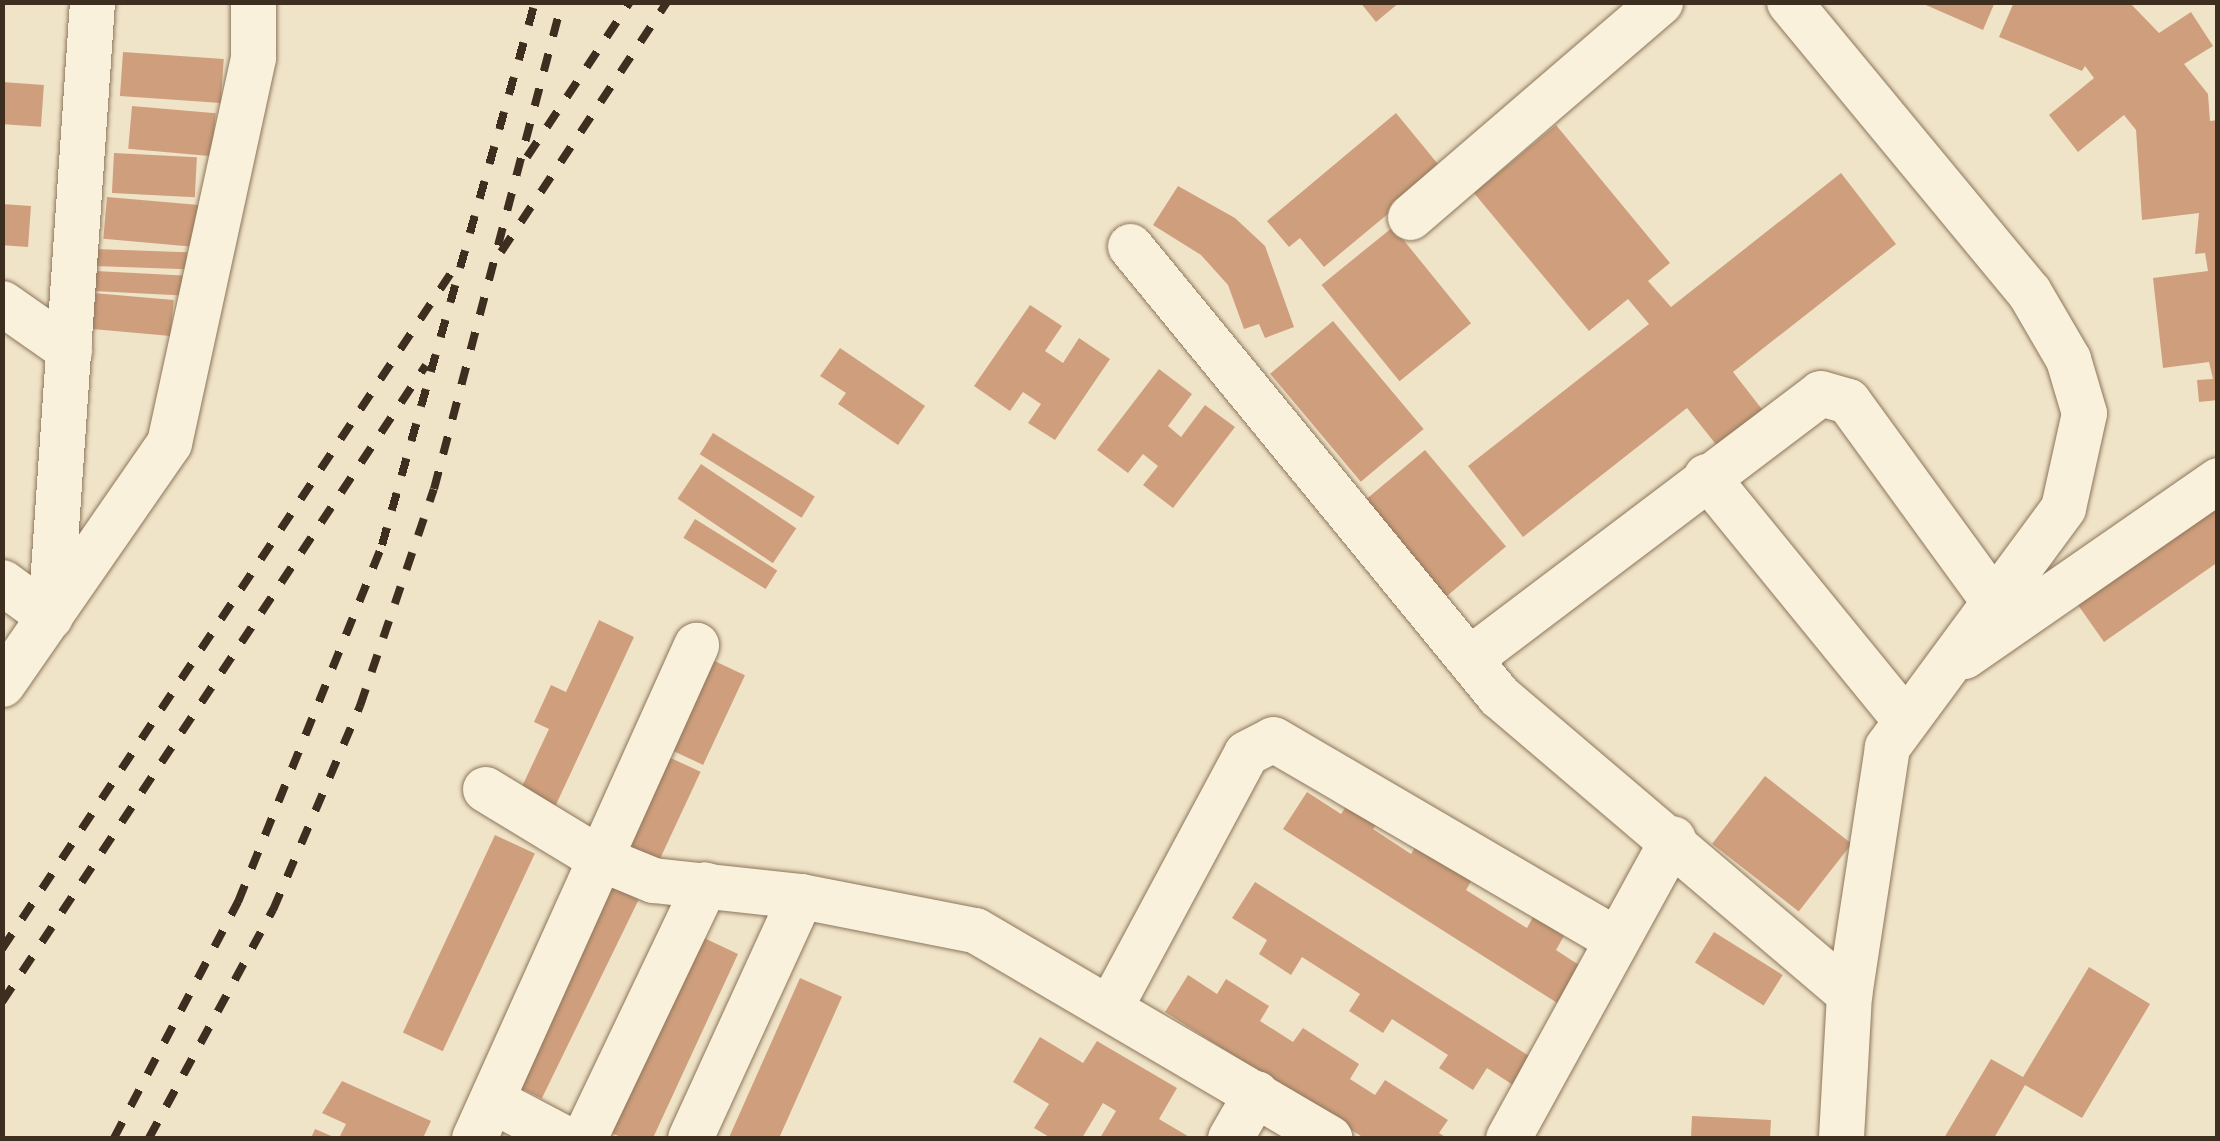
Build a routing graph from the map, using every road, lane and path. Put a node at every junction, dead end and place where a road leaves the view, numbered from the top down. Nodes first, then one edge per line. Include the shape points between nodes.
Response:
1 (92, 2) edge
2 (254, 2) edge
3 (1660, 2) edge
4 (1789, 2) edge
5 (1410, 218) dead end
6 (1130, 246) dead end
7 (2, 303) edge
8 (69, 350) junction
9 (1706, 476) junction
10 (2218, 480) edge
11 (2, 582) edge
12 (1992, 599) junction
13 (50, 617) junction
14 (696, 645) dead end
15 (1470, 658) junction
16 (1938, 674) junction
17 (2, 684) edge
18 (1904, 719) junction
19 (486, 789) dead end
20 (1673, 838) junction
21 (596, 857) junction
22 (704, 884) junction
23 (801, 896) junction
24 (1613, 938) junction
25 (1849, 994) junction
26 (1110, 1006) junction
27 (1256, 1094) junction
28 (483, 1119) edge
29 (564, 1138) edge
30 (584, 1138) edge
31 (690, 1138) edge
32 (1230, 1138) edge
33 (1329, 1138) edge
34 (1508, 1138) edge
35 (1841, 1138) edge

1 - 8 street
2 - 13 street via 253,57 170,442
3 - 5 street
4 - 12 street via 2029,292 2068,359 2084,414 2063,508
6 - 15 street
7 - 8 street
8 - 13 street
9 - 12 street via 1820,393 1835,394 1848,401
9 - 15 street
9 - 18 street
10 - 16 street
11 - 13 street
12 - 16 street
13 - 17 street
14 - 21 street
15 - 20 street via 1499,696
16 - 18 street
18 - 25 street via 1887,746
19 - 21 street
20 - 24 street
20 - 25 street
21 - 22 street via 653,880
21 - 28 street
22 - 23 street
22 - 30 street
23 - 26 street via 975,930
23 - 31 street
24 - 26 street via 1273,739 1246,753
24 - 34 street
25 - 35 street
26 - 27 street
27 - 32 street
27 - 33 street
28 - 29 street

